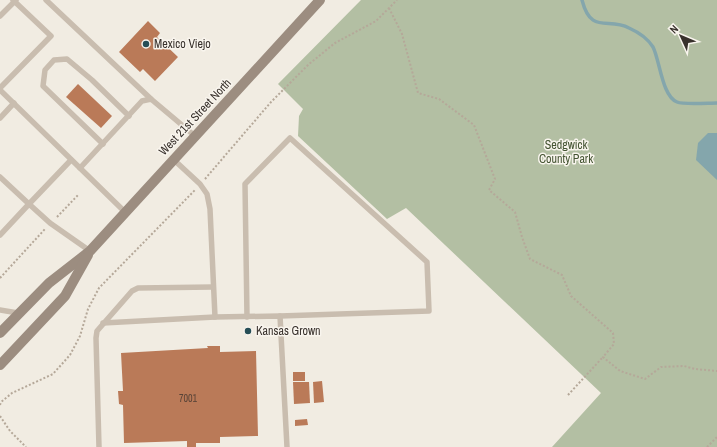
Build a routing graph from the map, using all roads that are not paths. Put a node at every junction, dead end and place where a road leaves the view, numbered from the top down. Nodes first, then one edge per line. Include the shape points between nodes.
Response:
1 (14, 0) edge
2 (46, 0) edge
3 (320, 0) edge
4 (0, 16) edge
5 (0, 89) edge
6 (151, 99) junction
7 (14, 103) junction
8 (129, 116) junction
9 (0, 118) edge
10 (195, 136) junction
11 (103, 144) junction
12 (173, 159) junction
13 (71, 160) junction
14 (80, 168) junction
15 (0, 178) edge
16 (29, 204) junction
17 (125, 212) junction
18 (0, 235) edge
19 (90, 251) junction
20 (213, 287) junction
21 (0, 310) edge
22 (18, 313) junction
23 (280, 316) junction
24 (214, 317) junction
25 (246, 317) junction
26 (103, 323) junction
27 (0, 326) edge
28 (0, 333) edge
29 (0, 365) edge
30 (99, 447) edge
31 (287, 447) edge

1 - 4 lane
1 - 5 lane via 51,36
2 - 6 lane
3 - 10 main road, West 21st Street North
5 - 7 lane
6 - 8 lane via 142,101
6 - 10 lane
7 - 9 lane
7 - 13 lane
8 - 11 lane
8 - 11 lane via 67,59 54,60 45,70 43,86
10 - 12 main road, West 21st Street North
11 - 14 lane
12 - 17 main road, West 21st Street North
12 - 20 lane via 200,184 206,194 210,209
13 - 14 lane
13 - 16 lane
14 - 17 lane
15 - 16 lane
16 - 18 lane
16 - 19 lane via 50,223
17 - 19 main road, West 21st Street North
19 - 22 main road, West 21st Street North via 49,283
19 - 29 main road, West 21st Street North via 65,296
20 - 24 lane
20 - 26 lane via 138,288 132,291
21 - 22 lane
22 - 27 main road
22 - 28 main road, West 21st Street North
23 - 25 lane
23 - 25 lane via 429,311 427,262 290,138 245,184
23 - 31 lane
24 - 25 lane
24 - 26 lane
26 - 30 lane via 97,331 96,338

